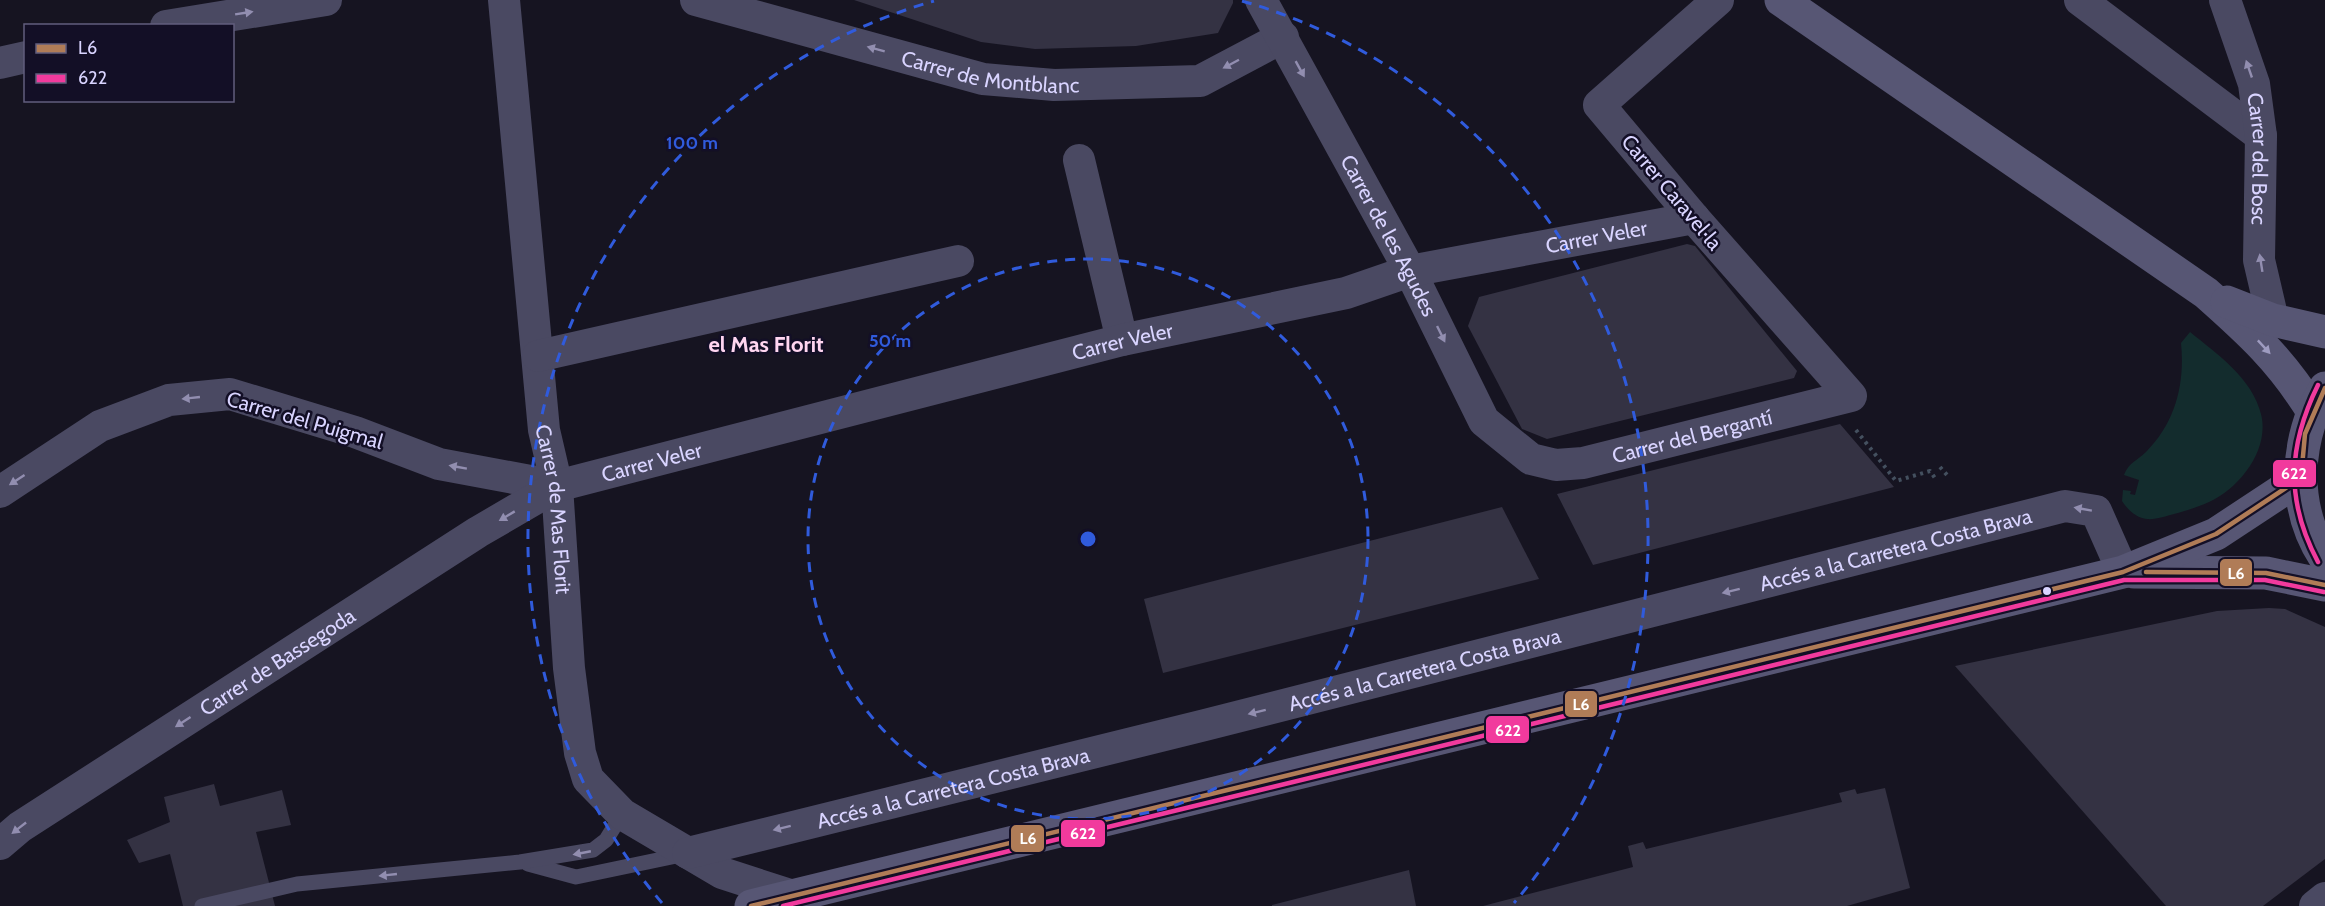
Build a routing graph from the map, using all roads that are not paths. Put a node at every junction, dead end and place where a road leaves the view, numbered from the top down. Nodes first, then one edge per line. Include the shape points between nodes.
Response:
1 (326, 0) edge
2 (504, 0) edge
3 (696, 0) edge
4 (1261, 0) edge
5 (1718, 0) edge
6 (2080, 0) edge
7 (2225, 0) edge
8 (1789, 2) edge
9 (178, 24) edge
10 (1282, 37) junction
11 (24, 57) edge
12 (0, 63) edge
13 (2261, 136) junction
14 (1079, 160) dead end
15 (1694, 218) junction
16 (958, 261) dead end
17 (1410, 271) junction
18 (2206, 293) junction
19 (2273, 320) junction
20 (2325, 332) edge
21 (1122, 340) junction
22 (538, 356) junction
23 (2319, 400) edge
24 (1850, 409) joint
25 (1531, 459) joint
26 (2301, 478) junction
27 (557, 486) junction
28 (0, 492) edge
29 (2325, 558) edge
30 (2123, 572) junction
31 (2325, 585) edge
32 (622, 814) junction
33 (0, 844) edge
34 (688, 853) junction
35 (520, 862) junction
36 (2325, 898) edge
37 (771, 902) edge
38 (202, 906) edge
39 (2315, 906) edge

9 -> 1 street
2 - 22 street, Carrer de Mas Florit
10 -> 3 street, Carrer de Montblanc via 1200,81 1054,85 983,79
4 - 10 street, Carrer de les Agudes
5 - 15 street, Carrer Caravel·la via 1599,105
6 - 13 street
13 -> 7 street, Carrer del Bosc via 2254,84
8 - 18 main road
10 -> 17 street, Carrer de les Agudes
11 - 12 street
19 -> 13 street, Carrer del Bosc via 2259,260
14 - 21 street
15 - 17 street, Carrer Veler
15 - 24 street, Carrer Caravel·la
16 - 22 street
17 - 21 street, Carrer Veler via 1346,293
17 -> 25 street, Carrer de les Agudes via 1484,421
18 - 19 main road
18 -> 23 main road via 2264,345 2293,381
19 - 20 main road
21 - 27 street, Carrer Veler
22 - 27 street, Carrer de Mas Florit via 544,430
23 - 26 main road via 2304,443
24 - 25 street, Carrer del Bergantí via 1583,463 1556,465
26 - 29 main road via 2309,524
26 - 30 main road via 2216,534
27 -> 28 street, Carrer del Puigmal via 439,464 355,432 230,394 169,400 100,426
27 - 32 street, Carrer de Mas Florit via 569,668 580,753 588,779
27 -> 33 street, Carrer de Bassegoda via 478,532 30,820
30 - 31 main road via 2266,573
30 -> 34 street, Accés a la Carretera Costa Brava via 2096,511 2065,506
30 - 37 main road
32 - 34 street, Carrer de Mas Florit
32 -> 35 lane via 606,840 593,850
34 - 35 lane via 576,877
34 - 37 street, Carrer de Mas Florit
35 -> 38 lane via 297,884
36 - 39 street

